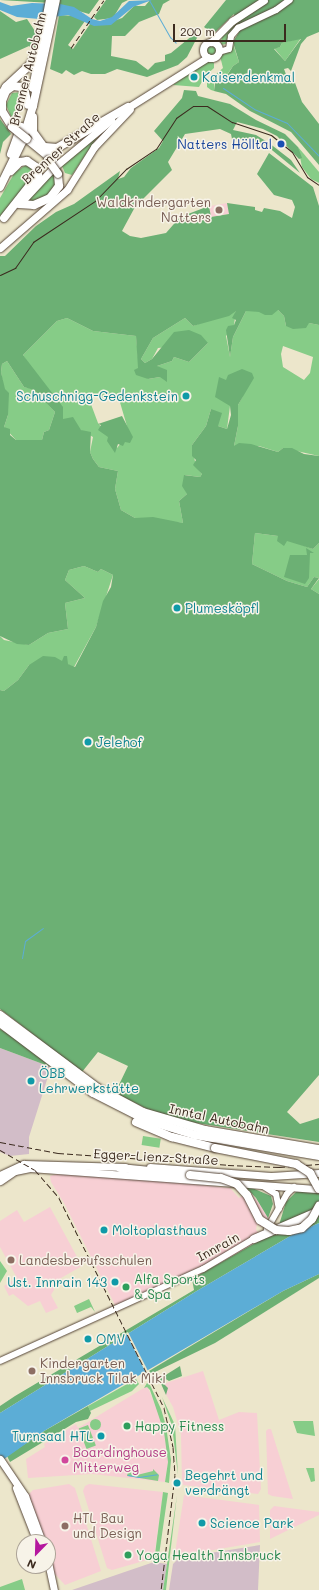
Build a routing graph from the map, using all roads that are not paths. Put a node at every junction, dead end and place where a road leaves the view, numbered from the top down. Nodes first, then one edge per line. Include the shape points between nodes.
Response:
1 (50, 0) edge
2 (56, 0) edge
3 (264, 0) edge
4 (290, 0) edge
5 (216, 46) junction
6 (206, 55) junction
7 (39, 61) junction
8 (0, 97) edge
9 (142, 99) junction
10 (31, 106) junction
11 (128, 107) junction
12 (0, 114) edge
13 (12, 128) junction
14 (45, 147) junction
15 (50, 158) junction
16 (60, 174) junction
17 (2, 177) edge
18 (0, 188) edge
19 (58, 197) junction
20 (19, 204) junction
21 (2, 220) edge
22 (0, 248) edge
23 (0, 1014) edge
24 (0, 1023) edge
25 (0, 1027) edge
26 (42, 1054) junction
27 (116, 1107) junction
28 (319, 1149) edge
29 (319, 1156) edge
30 (120, 1168) junction
31 (53, 1170) junction
32 (316, 1173) edge
33 (0, 1175) edge
34 (0, 1181) edge
35 (0, 1186) edge
36 (263, 1186) junction
37 (294, 1187) junction
38 (319, 1189) edge
39 (319, 1206) edge
40 (279, 1209) junction
41 (319, 1211) edge
42 (254, 1239) junction
43 (0, 1361) edge
44 (0, 1459) edge
45 (15, 1484) junction
46 (33, 1534) edge
47 (39, 1534) edge
48 (46, 1574) edge
49 (51, 1574) edge
50 (50, 1590) edge
51 (54, 1590) edge

1 - 7 highway, Brenner Autobahn
2 - 7 highway, Brenner Autobahn
3 - 5 main road via 223,31
4 - 5 main road via 276,10 238,28 232,34 229,49
5 - 6 main road via 216,57
5 - 6 main road via 204,46
6 - 9 main road, Brenner Straße via 195,66
7 - 8 highway via 6,87
7 - 10 highway, Brenner Autobahn
9 - 11 main road, Brenner Straße
9 - 19 main road, Brenner Straße via 94,147 73,184
10 - 13 highway via 21,87 13,86 6,91 2,100 2,110
10 - 14 highway via 33,132
10 - 17 highway, Brenner Autobahn via 22,142
11 - 14 highway via 56,148
11 - 20 main road, Brenner Straße via 56,166
12 - 13 highway
13 - 15 highway, bridge
14 - 15 highway
15 - 16 highway
16 - 19 highway via 64,185
16 - 20 highway via 59,186 50,198 34,205
17 - 18 highway, Brenner Autobahn
17 - 21 highway via 23,161 31,162 38,170 36,181
19 - 22 main road, Brenner Straße
20 - 21 main road, Brenner Straße
23 - 28 highway, Inntal Autobahn via 32,1035 54,1056 107,1094 152,1116 205,1130
24 - 26 highway, Inntal Autobahn
25 - 26 highway
26 - 27 highway, Inntal Autobahn via 84,1087
27 - 29 highway, Inntal Autobahn via 150,1122 185,1133
27 - 38 highway, bridge via 131,1119 172,1137 296,1164 312,1176
30 - 32 main road, Egger-Lienz-Straße via 137,1166 272,1176
30 - 33 main road, Egger-Lienz-Straße via 29,1163 14,1166
30 - 39 highway, bridge via 229,1180 244,1191 260,1220 280,1231 293,1231 306,1226 315,1216
31 - 34 main road, Egger-Lienz-Straße via 21,1169
31 - 35 main road, Egger-Lienz-Straße via 23,1173
31 - 36 main road, Egger-Lienz-Straße
36 - 37 main road, Egger-Lienz-Straße
36 - 40 main road via 276,1194
37 - 38 main road, Egger-Lienz-Straße
37 - 40 main road, Innrain
40 - 42 main road, Innrain via 268,1229
41 - 42 highway
42 - 43 main road, Innrain via 203,1269
44 - 45 main road
45 - 46 main road
45 - 47 main road via 25,1496
48 - 50 main road
49 - 51 main road

